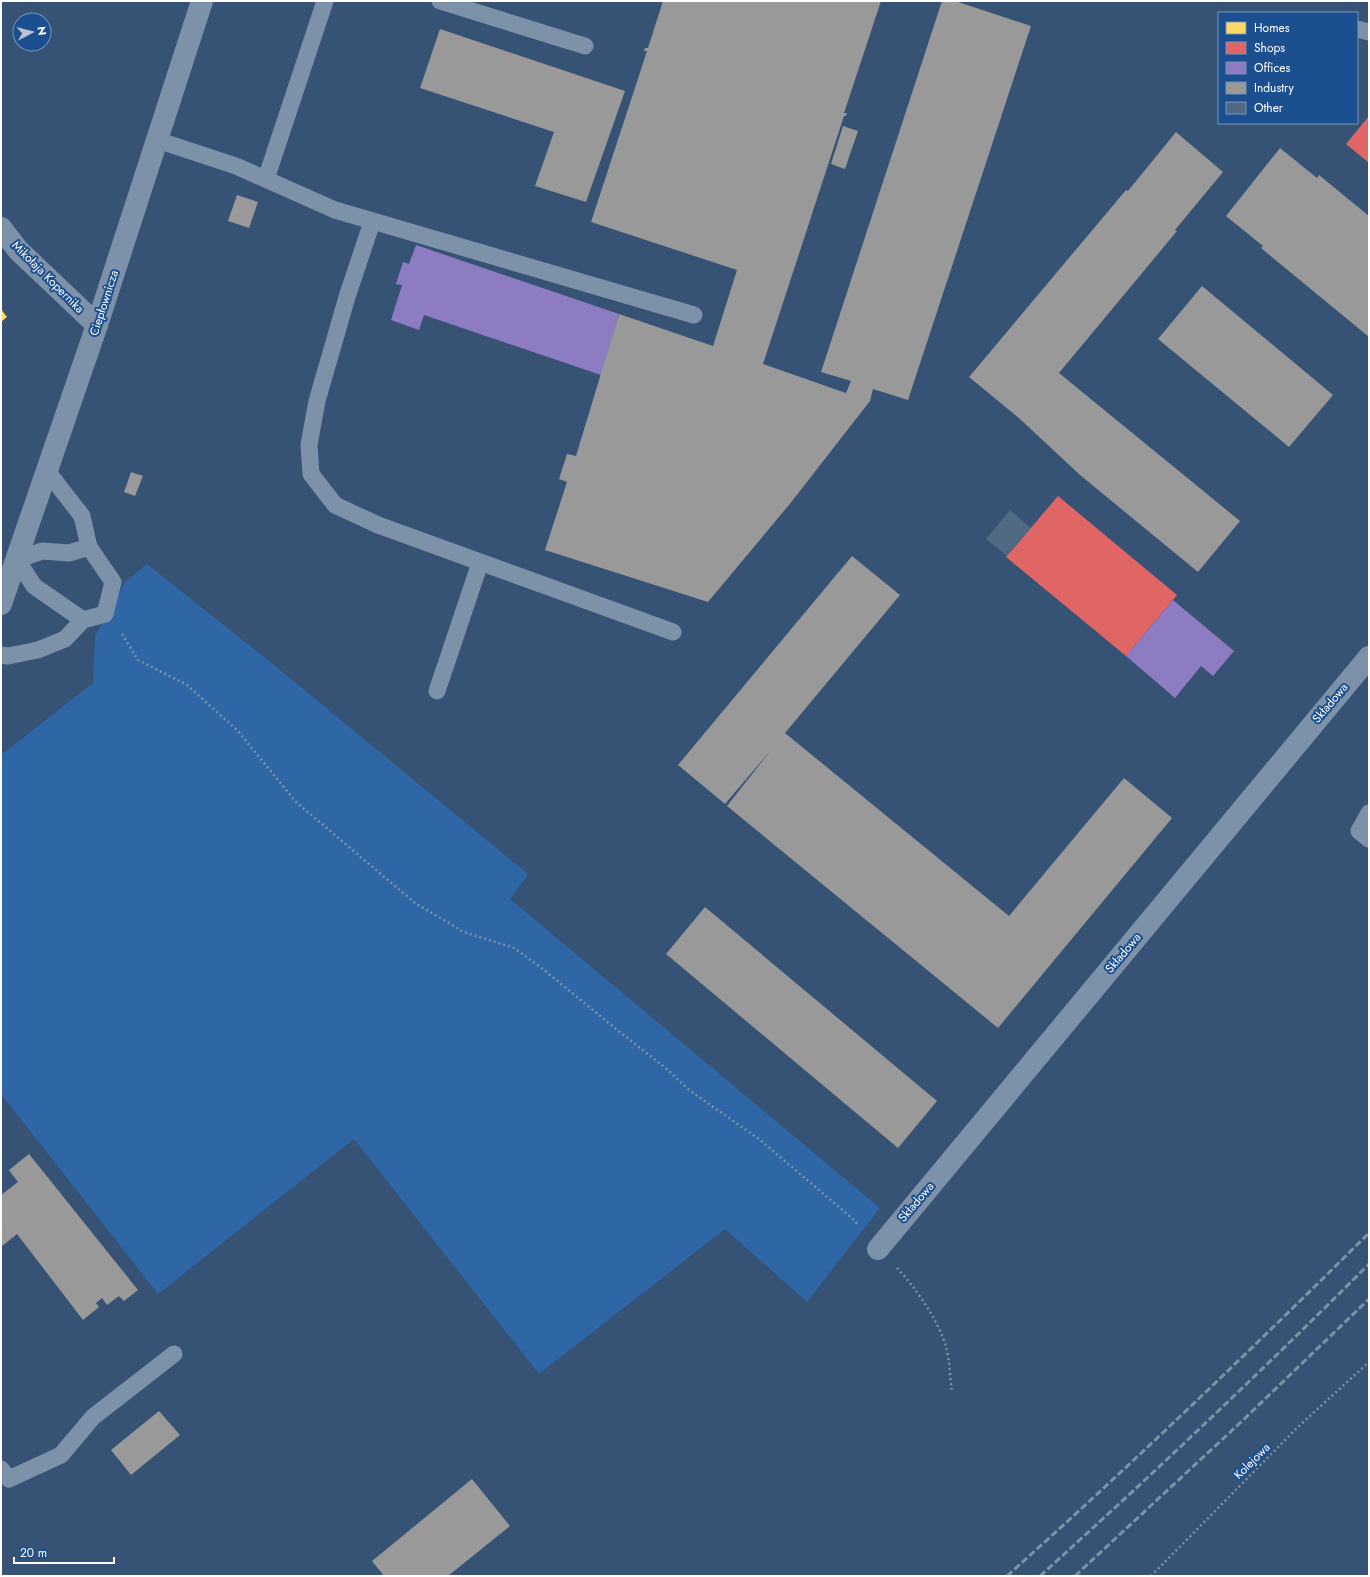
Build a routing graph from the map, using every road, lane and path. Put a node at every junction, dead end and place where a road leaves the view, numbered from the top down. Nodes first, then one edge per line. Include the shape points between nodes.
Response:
1 (202, 1) edge
2 (325, 1) edge
3 (440, 1) edge
4 (1358, 29) edge
5 (1369, 32) edge
6 (585, 46) dead end
7 (157, 140) junction
8 (266, 179) junction
9 (372, 222) junction
10 (1, 228) edge
11 (694, 315) dead end
12 (97, 325) junction
13 (47, 471) junction
14 (89, 547) junction
15 (16, 560) junction
16 (480, 563) junction
17 (2, 602) edge
18 (105, 614) junction
19 (83, 620) junction
20 (673, 632) dead end
21 (1, 655) edge
22 (1369, 657) edge
23 (437, 691) dead end
24 (1369, 813) edge
25 (1369, 839) edge
26 (878, 1249) junction
27 (174, 1354) dead end
28 (1369, 1362) edge
29 (952, 1393) dead end
30 (1, 1468) edge
31 (1151, 1576) edge

1 - 7 street, Ciepłownicza
2 - 8 lane
3 - 6 lane
4 - 5 lane
7 - 8 lane via 236,166
7 - 12 street, Ciepłownicza
8 - 9 lane via 335,210
9 - 11 lane
9 - 16 lane via 346,297 317,401 309,445 311,474 335,505 378,525
10 - 12 street, Mikołaja Kopernika via 18,250
12 - 13 street, Ciepłownicza
13 - 14 lane via 82,516
13 - 15 street, Ciepłownicza
14 - 15 lane via 69,553 42,551
14 - 18 lane via 113,582
15 - 17 street, Ciepłownicza
15 - 19 lane via 34,586
16 - 20 lane
16 - 23 lane
18 - 19 lane
18 - 26 path via 138,660 187,685 238,730 296,802 415,903 464,932 514,948 543,969 689,1090 759,1139 853,1220
19 - 21 lane via 65,639 38,650
22 - 26 street, Składowa
24 - 25 lane via 1359,831
26 - 29 path via 906,1277 930,1312 946,1347
27 - 30 lane via 93,1417 61,1455 9,1479
28 - 31 path, Kolejowa via 1299,1426

